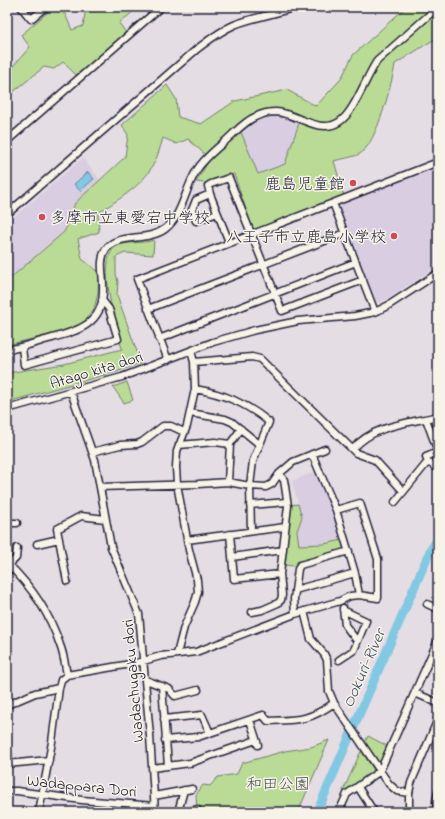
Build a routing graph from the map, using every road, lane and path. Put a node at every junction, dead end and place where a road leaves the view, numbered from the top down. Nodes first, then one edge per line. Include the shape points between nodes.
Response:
1 (21, 7) edge
2 (46, 7) edge
3 (161, 7) edge
4 (296, 7) edge
5 (438, 7) edge
6 (7, 141) edge
7 (438, 162) edge
8 (210, 194) junction
9 (333, 203) junction
10 (217, 213) junction
11 (7, 214) edge
12 (345, 233) junction
13 (251, 234) junction
14 (229, 242) junction
15 (356, 262) junction
16 (264, 264) junction
17 (438, 273) edge
18 (363, 280) junction
19 (275, 294) junction
20 (102, 300) junction
21 (148, 309) junction
22 (375, 312) junction
23 (160, 339) junction
24 (22, 347) junction
25 (7, 350) edge
26 (191, 351) junction
27 (168, 360) junction
28 (194, 362) junction
29 (195, 389) junction
30 (71, 392) junction
31 (7, 409) edge
32 (190, 413) junction
33 (438, 416) edge
34 (426, 419) junction
35 (241, 429) junction
36 (184, 432) junction
37 (230, 444) junction
38 (259, 444) junction
39 (179, 445) junction
40 (326, 449) dead end
41 (353, 449) junction
42 (92, 452) junction
43 (438, 452) edge
44 (312, 454) junction
45 (428, 464) junction
46 (438, 469) edge
47 (279, 474) junction
48 (228, 482) junction
49 (177, 484) junction
50 (250, 486) junction
51 (100, 487) junction
52 (403, 491) junction
53 (287, 502) junction
54 (395, 502) dead end
55 (250, 506) junction
56 (336, 510) junction
57 (105, 519) junction
58 (7, 523) edge
59 (17, 523) dead end
60 (285, 526) junction
61 (251, 531) junction
62 (230, 534) junction
63 (59, 539) junction
64 (187, 540) junction
65 (37, 544) dead end
66 (17, 548) dead end
67 (283, 550) junction
68 (348, 550) junction
69 (232, 557) junction
70 (8, 564) edge
71 (354, 573) junction
72 (280, 574) junction
73 (67, 581) dead end
74 (295, 590) junction
75 (359, 595) junction
76 (340, 601) junction
77 (261, 602) dead end
78 (427, 604) dead end
79 (438, 609) edge
80 (262, 610) junction
81 (343, 610) junction
82 (304, 611) junction
83 (252, 612) dead end
84 (295, 614) junction
85 (438, 640) edge
86 (357, 641) junction
87 (176, 654) junction
88 (338, 660) dead end
89 (144, 661) junction
90 (66, 675) junction
91 (146, 680) junction
92 (162, 686) junction
93 (59, 688) junction
94 (198, 690) dead end
95 (415, 693) junction
96 (334, 703) junction
97 (438, 703) edge
98 (7, 704) edge
99 (164, 719) junction
100 (250, 720) junction
101 (438, 720) edge
102 (210, 733) junction
103 (435, 734) edge
104 (165, 740) junction
105 (8, 754) edge
106 (49, 760) junction
107 (8, 764) edge
108 (168, 766) junction
109 (152, 768) junction
110 (380, 771) junction
111 (358, 787) junction
112 (192, 789) dead end
113 (184, 790) junction
114 (7, 791) edge
115 (438, 791) edge
116 (409, 793) junction
117 (43, 794) junction
118 (154, 796) junction
119 (154, 809) edge
120 (371, 810) edge
121 (39, 812) edge
122 (178, 812) edge
123 (339, 812) edge
124 (409, 812) edge
125 (438, 812) edge

1 - 2 street via 31,19
3 - 6 street
4 - 11 street via 246,21 216,35 197,48
5 - 20 street via 377,61 351,110 340,122 325,127 275,112 255,117 245,124 203,162 190,180 178,212 168,226 156,234 120,240 107,248 102,266
7 - 9 street
8 - 10 street
8 - 10 street via 196,200 192,210 196,221
8 - 13 street via 208,186 229,178
9 - 12 street
9 - 13 street
10 - 14 street
12 - 15 street
12 - 16 street
13 - 14 street
13 - 16 street
14 - 21 street via 137,279
15 - 18 street
15 - 19 street
16 - 19 street
16 - 21 street
17 - 22 street, Atago kita dori
18 - 19 street via 282,311
18 - 22 street
19 - 23 street
20 - 24 street via 95,317 82,328
20 - 24 street via 109,309 118,339 24,365
21 - 23 street
22 - 26 street, Atago kita dori via 271,326
23 - 27 street
24 - 25 street
26 - 27 street, Atago kita dori
26 - 28 street
27 - 30 street, Atago kita dori
28 - 29 street
28 - 41 street via 252,357 260,359
29 - 32 street
29 - 38 street via 236,400 269,422
30 - 31 street, Atago kita dori
30 - 42 street, Wadachugaku dori
32 - 35 street via 225,418
32 - 36 street
33 - 34 street
34 - 41 street via 386,427
34 - 43 street
35 - 37 street
35 - 38 street
36 - 39 street
36 - 42 street via 172,426 163,426 137,444 116,445
37 - 39 street via 215,442
37 - 48 street
38 - 50 street via 253,461
39 - 49 street
40 - 44 street
41 - 52 street via 356,453 375,460
42 - 51 street, Wadachugaku dori
43 - 45 street via 426,457
44 - 47 street via 294,462
44 - 56 street
45 - 46 street
45 - 52 street via 422,467
47 - 50 street via 272,484 266,487
47 - 53 street via 284,480
48 - 49 street
48 - 50 street
49 - 51 street
49 - 64 street
50 - 55 street
51 - 57 street, Wadachugaku dori
52 - 54 street
53 - 55 street
53 - 60 street
55 - 61 street
56 - 68 street
56 - 75 street via 360,503 378,559 378,598
57 - 63 street via 81,516 57,529
57 - 89 street, Wadachugaku dori via 113,555 138,610
58 - 59 street
60 - 61 street
60 - 67 street
61 - 62 street
62 - 64 street
62 - 69 street
63 - 65 street
63 - 73 street
64 - 87 street via 198,592
66 - 70 street via 16,558
67 - 69 street
67 - 72 street
68 - 71 street
68 - 74 street via 300,565
69 - 72 street via 234,579
70 - 90 street via 45,611 60,646
71 - 74 street
71 - 75 street
72 - 80 street via 281,600
74 - 84 street
75 - 76 street
76 - 81 street
76 - 82 street
77 - 80 street
78 - 79 street
80 - 83 street
81 - 86 street via 345,625
81 - 86 street via 366,621
82 - 84 street
82 - 96 street via 311,639 327,660 329,692
84 - 87 street via 203,650
85 - 95 street
86 - 88 street via 354,650
87 - 89 street
89 - 90 street
89 - 91 street, Wadachugaku dori
90 - 93 street via 61,680
91 - 92 street
91 - 109 street, Wadachugaku dori
92 - 94 street via 176,696
92 - 99 street
93 - 98 street
93 - 106 street
95 - 97 street
95 - 110 street
96 - 100 street via 304,719 268,721 263,715
96 - 110 street
99 - 102 street via 202,715
99 - 104 street
100 - 102 street
100 - 108 street via 257,742
101 - 103 street
102 - 104 street via 198,737
103 - 116 street via 413,776
104 - 108 street
105 - 107 street
106 - 107 street
106 - 117 street
108 - 109 street
109 - 118 street, Wadachugaku dori
110 - 111 street
110 - 116 street via 394,789
111 - 120 street
111 - 123 street via 347,794
112 - 113 street
113 - 118 street
113 - 122 street
114 - 117 street, Wadappara Dori
115 - 125 street
116 - 124 street
117 - 119 street, Wadappara Dori
117 - 121 street
118 - 119 street, Wadachugaku dori

